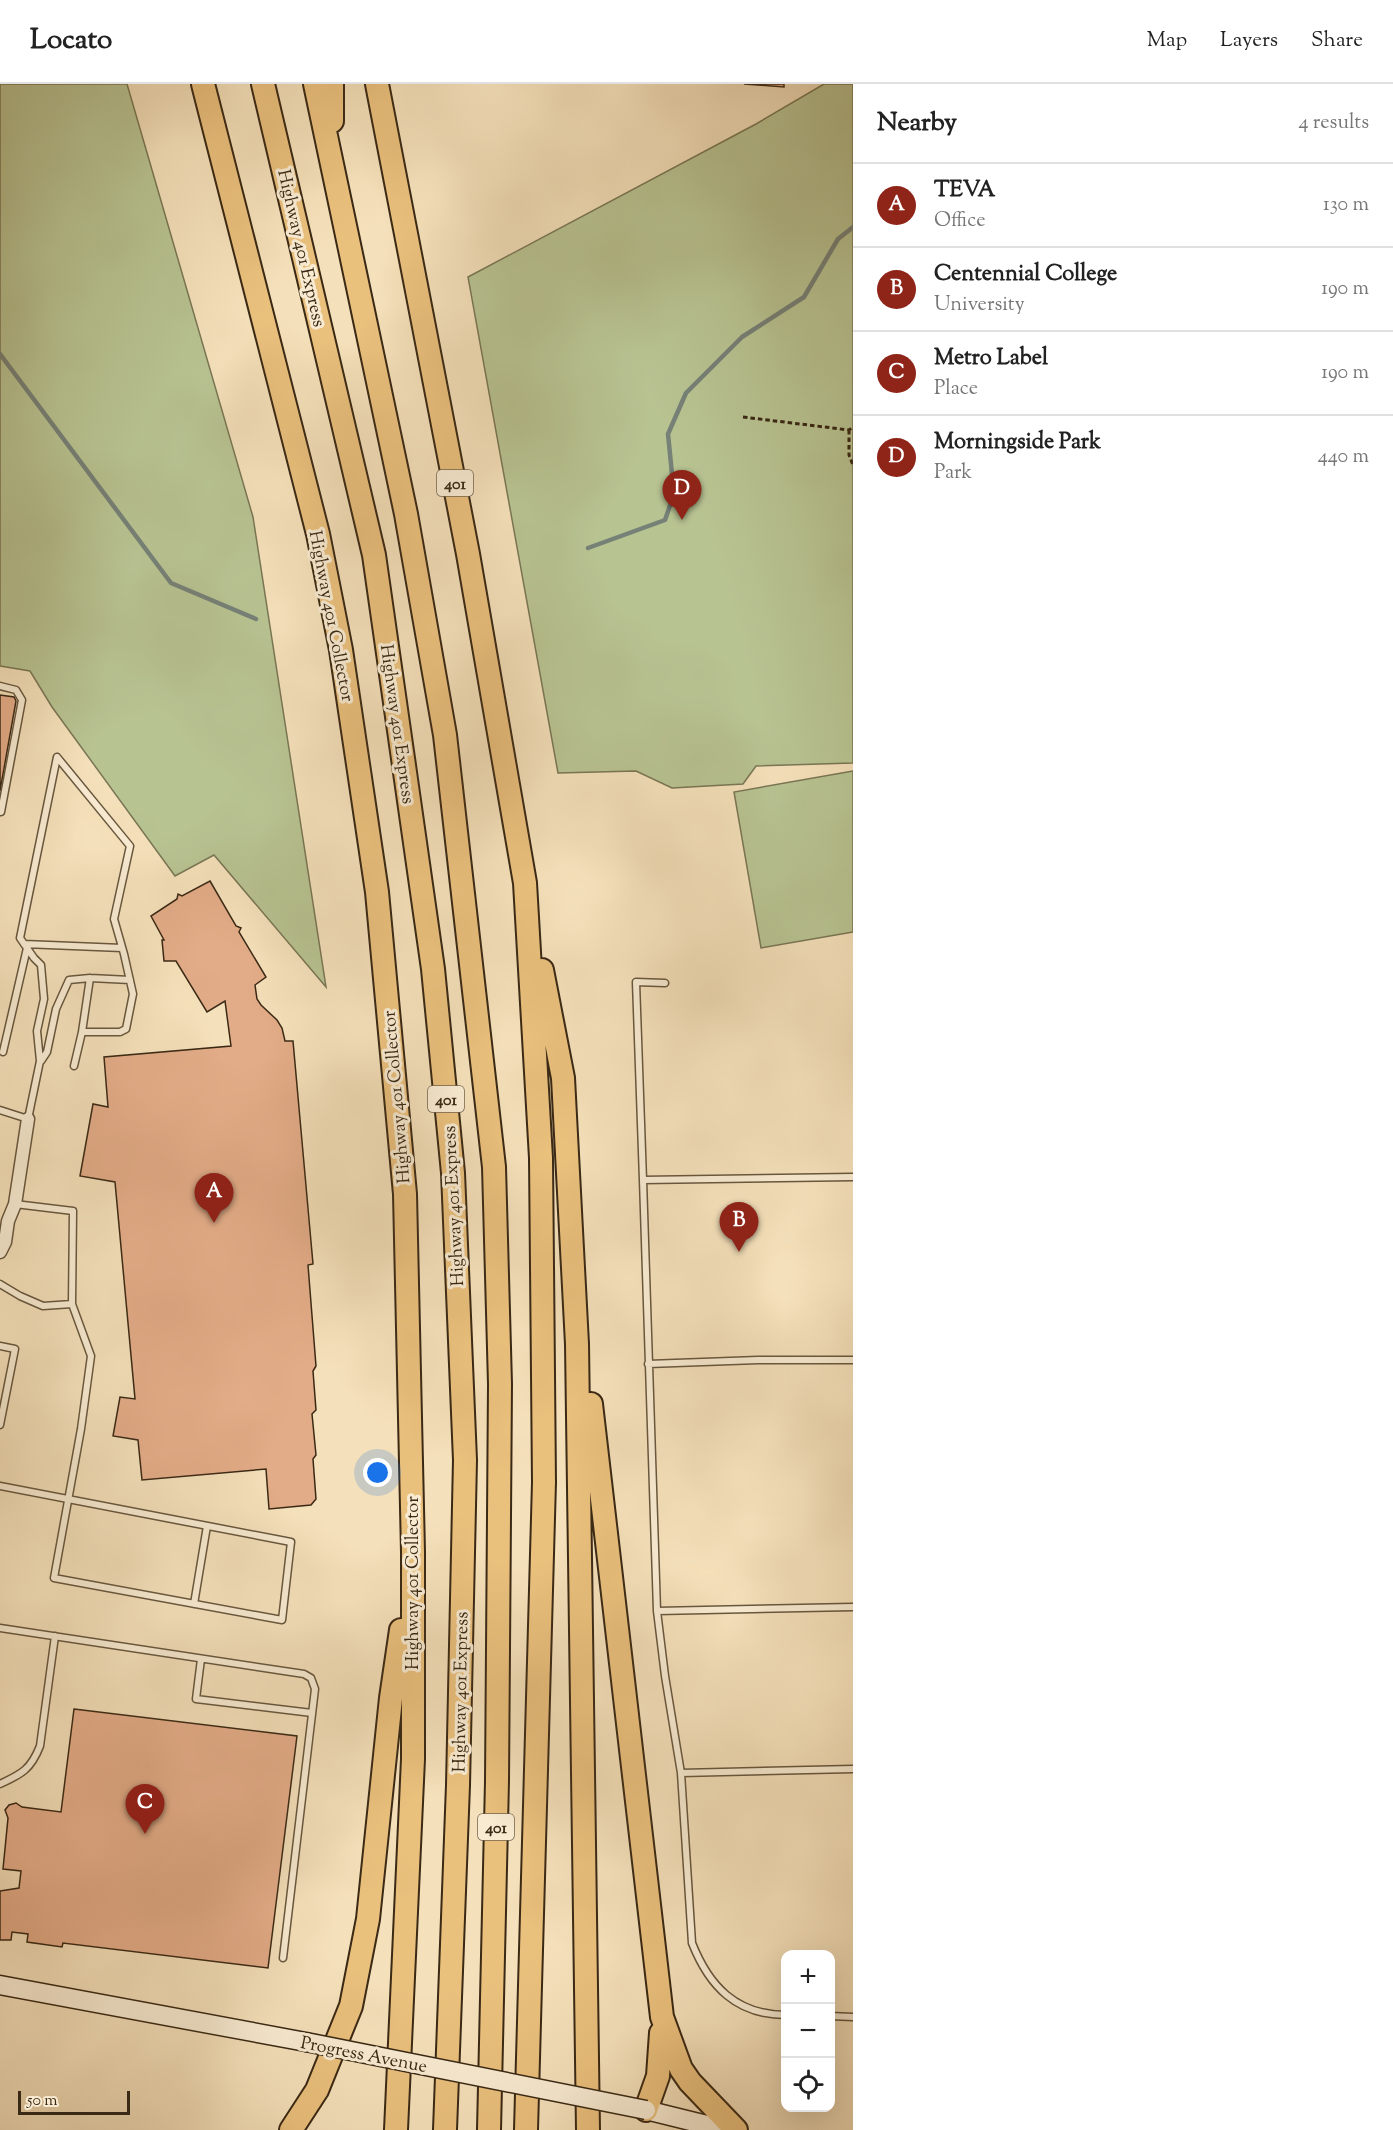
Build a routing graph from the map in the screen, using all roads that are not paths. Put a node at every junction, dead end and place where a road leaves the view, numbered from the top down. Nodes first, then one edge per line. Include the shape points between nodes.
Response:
1 (203, 84) edge
2 (263, 84) edge
3 (315, 84) edge
4 (332, 84) edge
5 (377, 84) edge
6 (332, 164) junction
7 (0, 686) edge
8 (0, 814) edge
9 (525, 883) junction
10 (26, 946) junction
11 (122, 948) junction
12 (90, 978) junction
13 (130, 980) junction
14 (665, 983) dead end
15 (82, 1032) junction
16 (3, 1052) dead end
17 (40, 1061) junction
18 (74, 1066) dead end
19 (0, 1110) edge
20 (28, 1119) junction
21 (853, 1177) edge
22 (643, 1180) junction
23 (15, 1204) junction
24 (0, 1252) edge
25 (0, 1284) edge
26 (72, 1304) junction
27 (578, 1344) junction
28 (0, 1346) edge
29 (853, 1360) edge
30 (648, 1364) junction
31 (0, 1425) edge
32 (0, 1486) edge
33 (68, 1499) junction
34 (207, 1526) junction
35 (413, 1552) junction
36 (194, 1604) junction
37 (853, 1607) edge
38 (657, 1611) junction
39 (0, 1628) edge
40 (55, 1636) junction
41 (201, 1659) junction
42 (312, 1713) junction
43 (853, 1769) edge
44 (681, 1773) junction
45 (0, 1784) edge
46 (283, 1958) dead end
47 (0, 1985) edge
48 (781, 2014) edge
49 (835, 2016) edge
50 (662, 2017) junction
51 (853, 2017) edge
52 (646, 2110) junction
53 (291, 2130) edge
54 (396, 2130) edge
55 (446, 2130) edge
56 (489, 2130) edge
57 (526, 2130) edge
58 (588, 2130) edge
59 (727, 2130) edge
60 (736, 2130) edge

1 - 35 highway, Highway 401 Collector via 318,534 377,892 405,1194
2 - 55 highway, Highway 401 Express / 401 via 374,555 433,969 453,1173 465,1460
3 - 6 highway, Highway 401 Express / 401
4 - 6 highway
5 - 9 highway, 401 via 468,554
6 - 56 highway, Highway 401 Express / 401 via 406,514 445,735 494,1167 500,1384
7 - 8 lane via 16,690 22,700
9 - 27 highway via 563,1078
9 - 57 highway, 401 via 541,1158 544,1470
10 - 11 lane
10 - 11 lane via 20,938 57,757 130,846 114,919
10 - 16 lane
10 - 17 lane via 41,965 45,999 37,1032
11 - 13 lane
12 - 13 lane
12 - 15 lane
12 - 17 lane via 69,980 56,1009 47,1052
13 - 15 lane via 133,994 126,1029
14 - 22 lane via 636,982
15 - 18 lane
17 - 20 lane
19 - 20 lane
20 - 23 street
21 - 22 lane
22 - 30 lane
23 - 24 street
23 - 26 lane via 74,1211
25 - 26 lane via 43,1306
26 - 33 lane via 91,1356
27 - 50 highway via 591,1401
27 - 58 highway
28 - 31 lane via 15,1349
29 - 30 lane
30 - 38 lane
32 - 33 lane
33 - 34 lane
33 - 36 lane via 54,1578
34 - 36 lane
34 - 36 lane via 291,1542 282,1620
35 - 53 highway via 392,1698 368,1919 351,2006 317,2090
35 - 54 highway, Highway 401 Collector via 413,1759
37 - 38 lane
38 - 44 lane
39 - 40 lane
40 - 41 lane
40 - 45 lane via 40,1746 34,1761 20,1775
41 - 42 lane via 311,1677 315,1689
41 - 42 lane via 196,1699
42 - 46 lane
43 - 44 lane
44 - 48 lane via 692,1942 701,1966 734,2001 756,2011
47 - 52 main road, Progress Avenue, bridge
49 - 51 lane
50 - 52 highway via 658,2076
50 - 60 highway via 681,2069
52 - 59 main road, Progress Avenue

